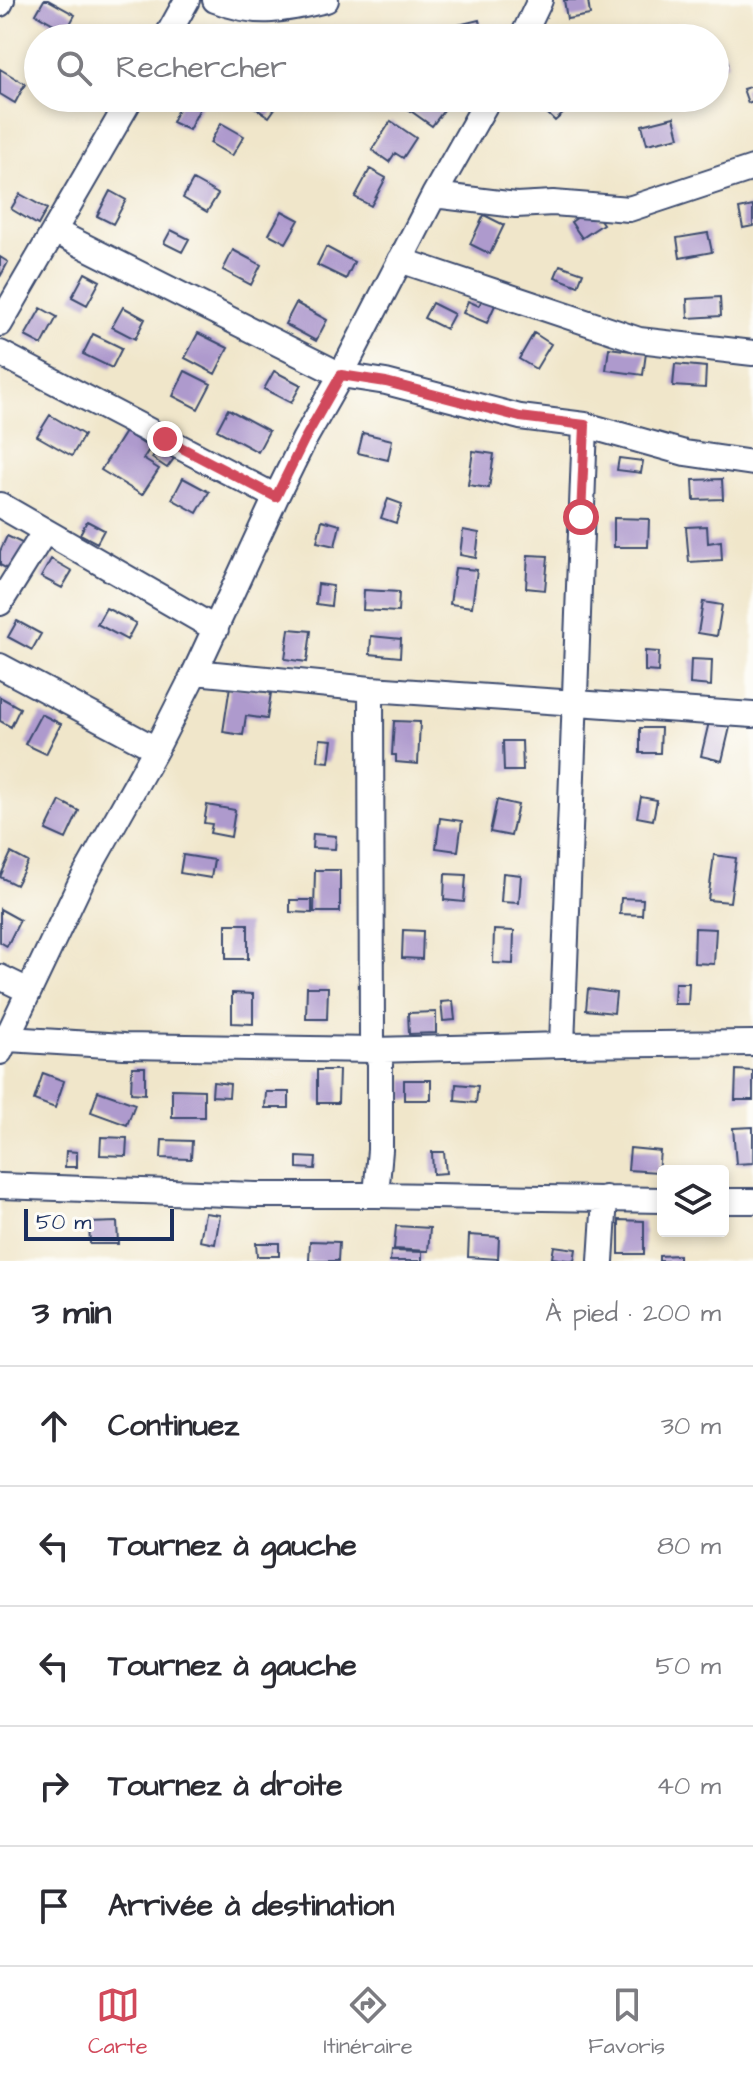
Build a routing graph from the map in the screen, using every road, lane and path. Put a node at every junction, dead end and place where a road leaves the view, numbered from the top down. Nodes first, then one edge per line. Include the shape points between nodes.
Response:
1 (187, 0) edge
2 (215, 0) edge
3 (326, 0) edge
4 (540, 0) edge
5 (174, 24) edge
6 (529, 24) edge
7 (123, 112) edge
8 (481, 112) edge
9 (753, 168) edge
10 (434, 195) junction
11 (54, 231) junction
12 (400, 260) junction
13 (2, 318) edge
14 (0, 353) edge
15 (753, 353) edge
16 (341, 375) junction
17 (585, 425) junction
18 (753, 463) edge
19 (276, 497) junction
20 (0, 505) edge
21 (45, 531) junction
22 (0, 603) edge
23 (216, 629) junction
24 (0, 666) edge
25 (195, 672) junction
26 (371, 689) junction
27 (573, 702) junction
28 (753, 715) edge
29 (156, 749) junction
30 (0, 977) edge
31 (29, 991) junction
32 (753, 1043) edge
33 (562, 1045) junction
34 (4, 1046) edge
35 (375, 1050) junction
36 (0, 1186) edge
37 (376, 1195) junction
38 (605, 1198) junction
39 (657, 1200) edge
40 (729, 1201) edge
41 (753, 1201) edge
42 (601, 1261) edge

1 - 5 street
2 - 3 street via 238,9 279,11
4 - 6 street
7 - 11 street
8 - 10 street
9 - 10 street via 629,209 516,205
10 - 12 street
11 - 13 street
11 - 16 street
12 - 15 street via 639,340
12 - 16 street
14 - 19 street
16 - 17 street via 520,417
16 - 19 street
17 - 18 street via 685,453
17 - 27 street
19 - 23 street
20 - 21 street
21 - 22 street
21 - 23 street
23 - 25 street
24 - 29 street
25 - 26 street
25 - 29 street
26 - 27 street
26 - 35 street
27 - 28 street
27 - 33 street
29 - 31 street via 80,884
30 - 31 street
31 - 34 street
32 - 33 street
33 - 35 street
34 - 35 street
35 - 37 street via 380,1062
36 - 37 street
37 - 38 street
38 - 39 street
38 - 42 street
40 - 41 street

